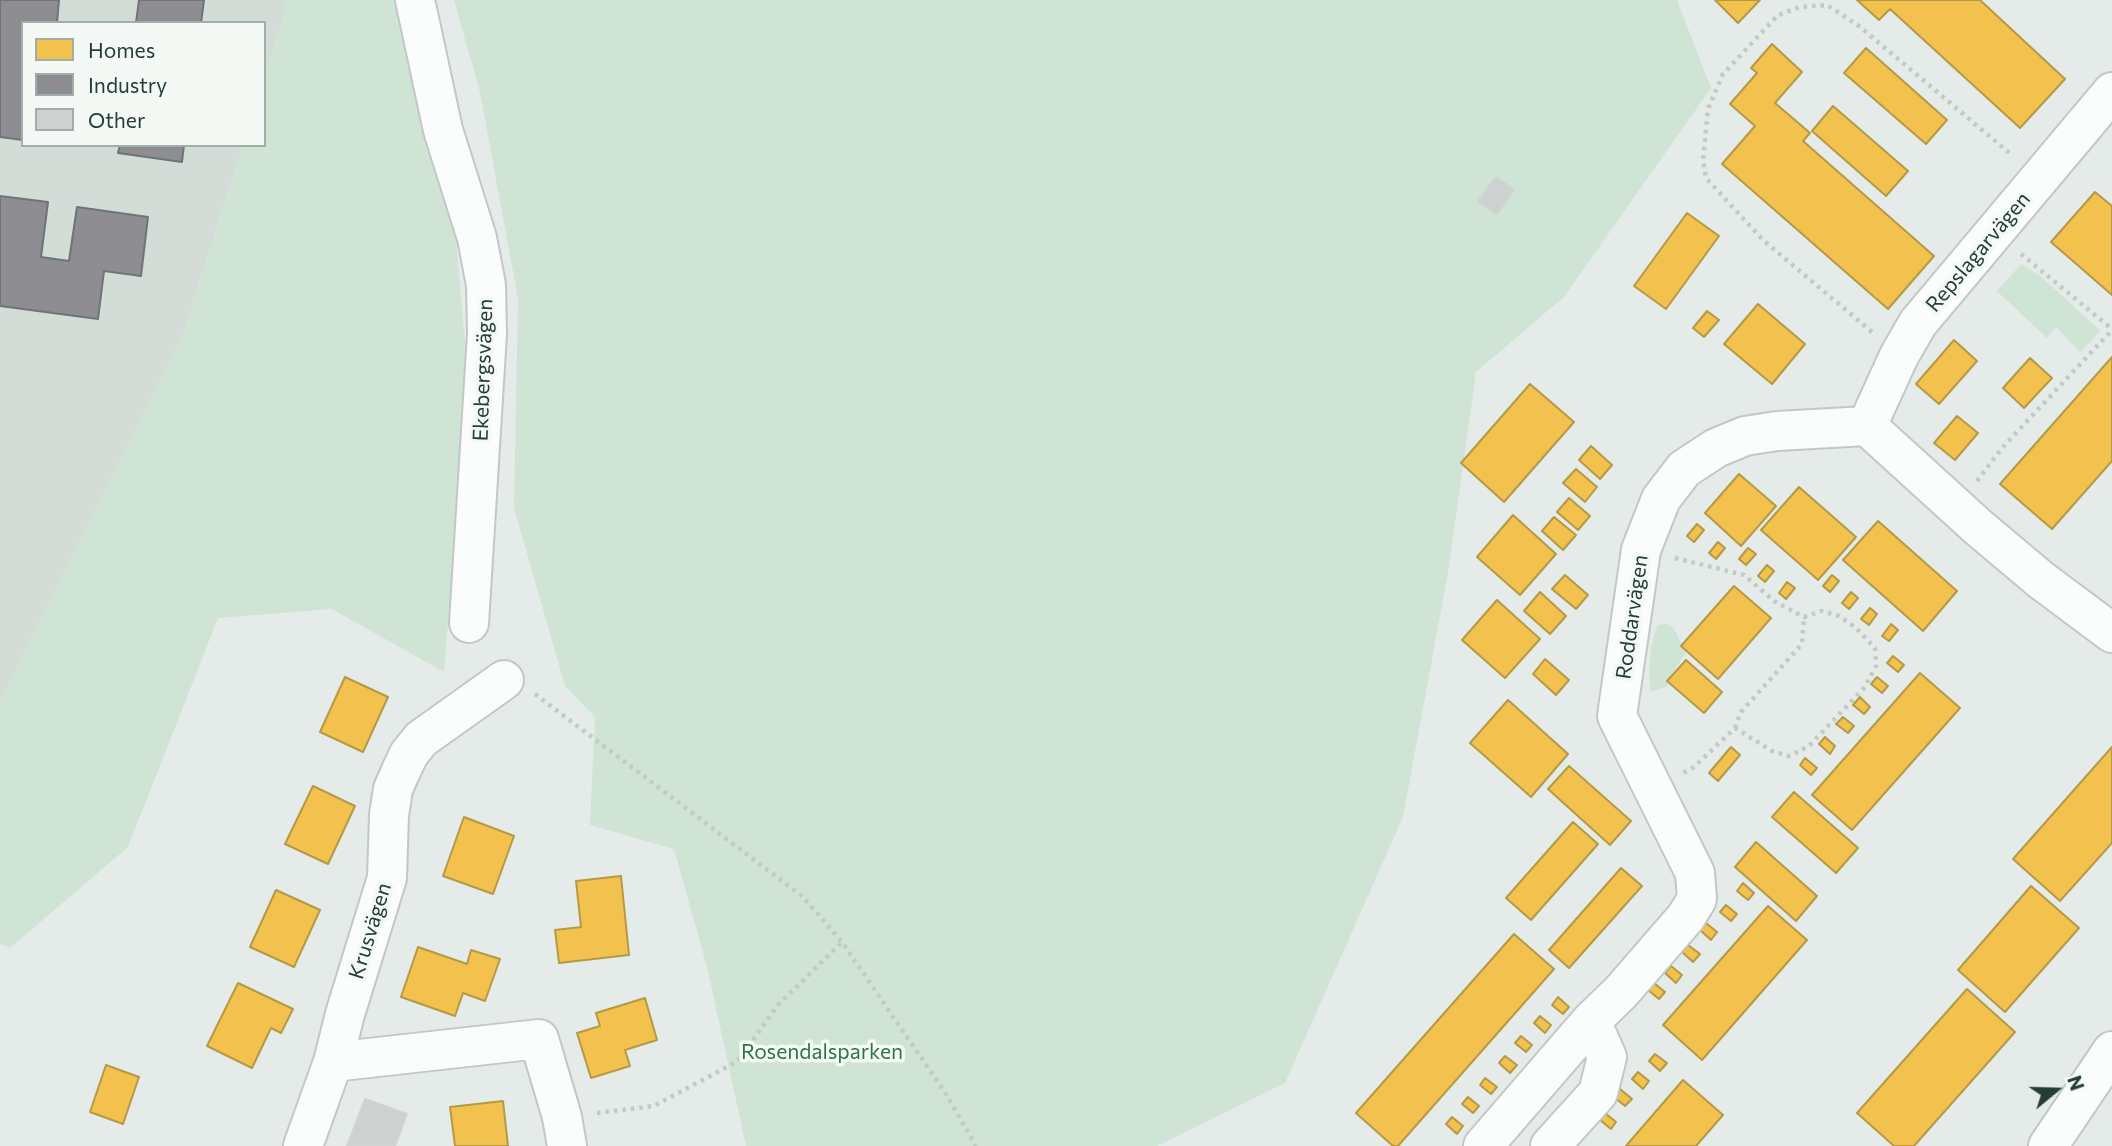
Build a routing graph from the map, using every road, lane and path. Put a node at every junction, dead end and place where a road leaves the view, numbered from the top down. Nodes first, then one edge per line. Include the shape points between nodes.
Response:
1 (415, 0) edge
2 (2112, 92) edge
3 (2040, 179) junction
4 (2018, 252) dead end
5 (2112, 330) edge
6 (1899, 356) junction
7 (1867, 426) junction
8 (1969, 491) dead end
9 (1640, 550) junction
10 (1804, 617) junction
11 (469, 623) dead end
12 (2112, 633) edge
13 (517, 685) joint
14 (1735, 728) junction
15 (1653, 789) junction
16 (842, 942) junction
17 (1591, 1021) junction
18 (2112, 1051) edge
19 (333, 1062) junction
20 (564, 1131) edge
21 (303, 1146) edge
22 (975, 1146) edge
23 (1483, 1146) edge
24 (1550, 1146) edge
25 (2048, 1146) edge

1 - 11 street, Ekebergsvägen via 443,130 477,238 486,285
2 - 3 street, Repslagarvägen
3 - 6 street, Repslagarvägen via 1918,323
3 - 6 path via 1859,26 1827,5 1778,15 1723,74 1708,109 1703,160 1706,178 1763,240
4 - 5 path
5 - 8 path via 2003,447
6 - 7 street, Repslagarvägen
7 - 9 street, Roddarvägen via 1777,431 1745,436 1716,448 1684,469 1661,499
7 - 12 street via 1978,527
9 - 10 path via 1744,575 1774,601
9 - 15 street, Roddarvägen via 1617,716
10 - 14 path via 1802,644 1741,712
10 - 14 path via 1822,611 1839,616 1875,648 1876,666 1864,688 1809,746 1789,756
13 - 16 path via 803,896
13 - 19 street, Krusvägen via 422,739 409,754 393,789 388,815 387,878
14 - 15 path via 1694,767
15 - 17 street, Roddarvägen via 1695,873 1697,899 1621,992
16 - 20 path via 777,1006 738,1061 654,1106
16 - 22 path via 946,1094
17 - 23 street, Roddarvägen
17 - 24 street via 1607,1057 1598,1093
18 - 25 street
19 - 20 street via 539,1039
19 - 21 street, Krusvägen

